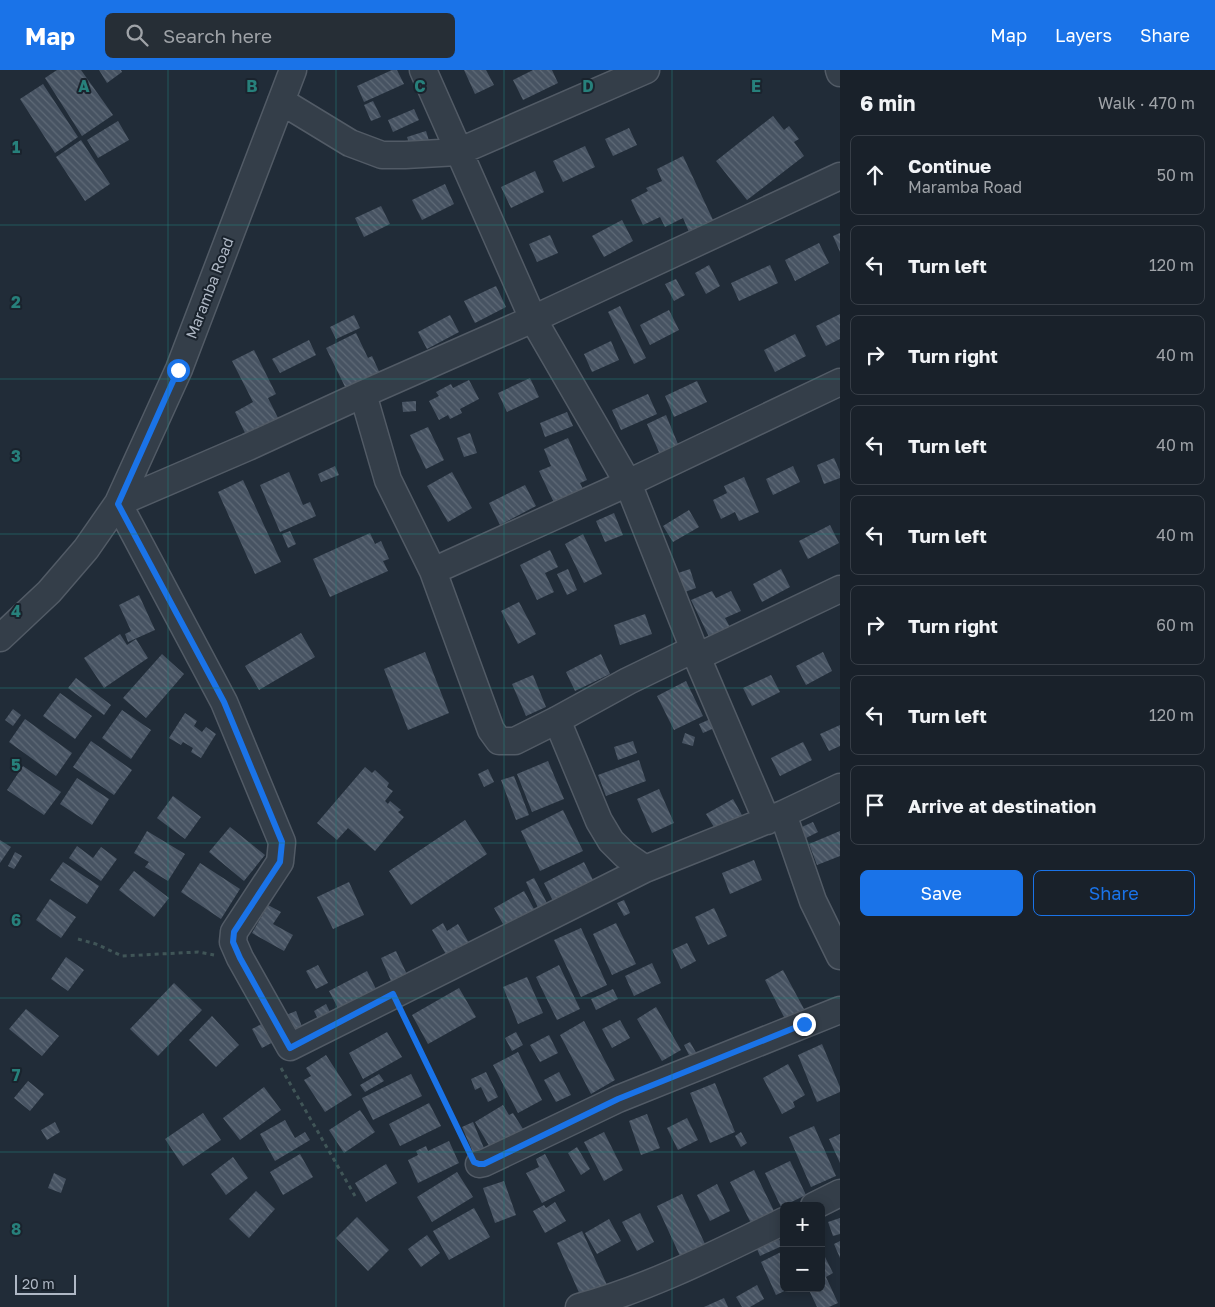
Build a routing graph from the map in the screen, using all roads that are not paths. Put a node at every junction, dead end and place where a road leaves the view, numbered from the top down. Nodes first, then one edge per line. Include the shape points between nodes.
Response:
1 (293, 70) edge
2 (423, 70) edge
3 (646, 70) edge
4 (281, 101) junction
5 (458, 152) junction
6 (840, 176) edge
7 (533, 319) junction
8 (840, 382) edge
9 (363, 394) junction
10 (628, 483) junction
11 (118, 504) junction
12 (433, 571) junction
13 (840, 589) edge
14 (0, 638) edge
15 (695, 653) junction
16 (557, 720) junction
17 (840, 787) edge
18 (775, 817) junction
19 (645, 869) junction
20 (840, 956) edge
21 (840, 1010) edge
22 (479, 1164) road end
23 (840, 1193) edge
24 (822, 1202) edge
25 (780, 1223) edge
26 (579, 1307) edge

1 - 4 street, Maramba Road
2 - 5 street
3 - 5 street
4 - 5 street via 350,143 382,154 405,156
4 - 11 street, Maramba Road via 178,370
5 - 7 street
6 - 7 street
7 - 9 street
7 - 10 street
8 - 10 street
9 - 11 street
9 - 12 street via 388,480
10 - 12 street
10 - 15 street
11 - 14 street, Maramba Road via 86,550 49,592
11 - 19 street via 224,702 282,842 280,862 234,932 233,942 290,1048
12 - 16 street via 491,730 499,741 515,741
13 - 15 street
15 - 16 street via 628,681
15 - 18 street
16 - 19 street via 599,821 611,841
17 - 18 street
18 - 19 street
18 - 20 street
21 - 22 street via 618,1099
23 - 24 street
25 - 26 street via 622,1294

